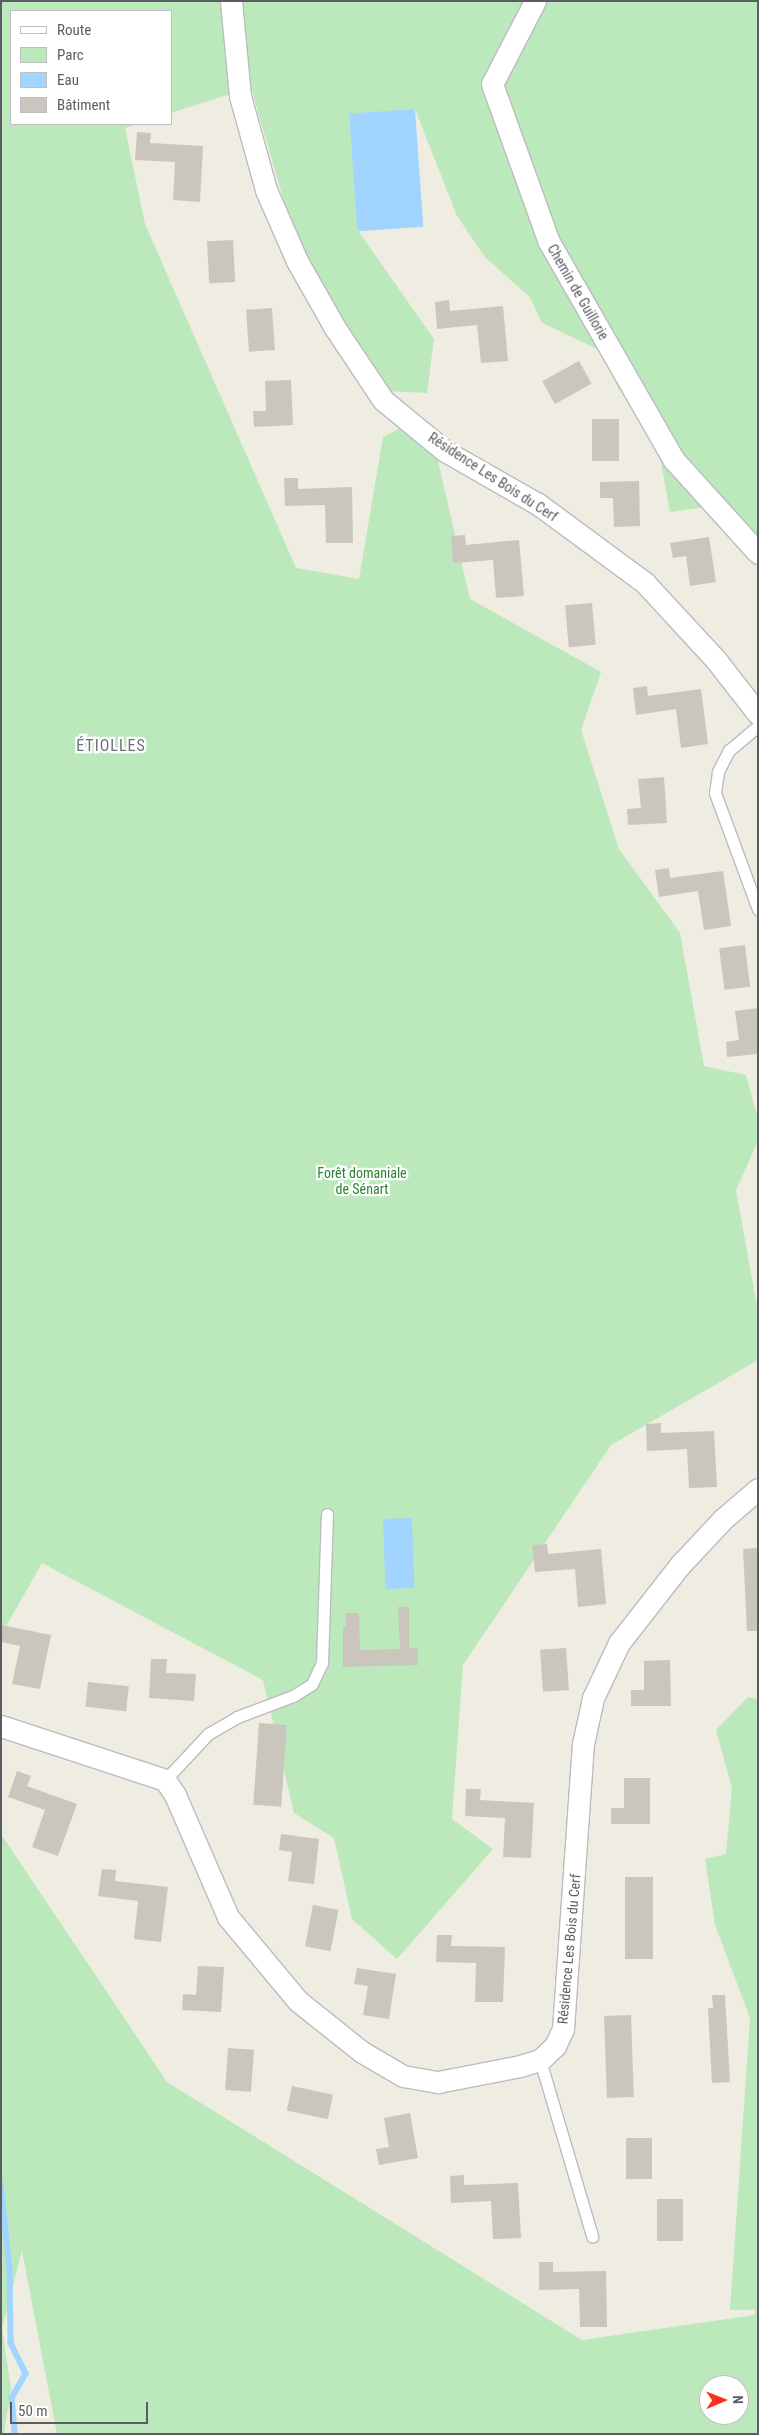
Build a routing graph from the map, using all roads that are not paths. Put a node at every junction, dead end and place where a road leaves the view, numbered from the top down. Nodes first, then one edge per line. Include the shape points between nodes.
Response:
1 (231, 1) edge
2 (536, 1) edge
3 (758, 553) edge
4 (758, 714) edge
5 (758, 726) edge
6 (758, 909) edge
7 (758, 1489) edge
8 (327, 1514) dead end
9 (1, 1726) edge
10 (165, 1780) junction
11 (540, 2060) junction
12 (592, 2236) dead end

1 - 4 street, Résidence Les Bois du Cerf via 240,96 266,190 297,261 335,328 383,400 446,450 538,504 645,583 716,660
2 - 3 street, Chemin de Guillorie via 492,84 549,242 674,460
5 - 6 lane via 729,750 718,772 715,793
7 - 11 street, Résidence Les Bois du Cerf via 723,1519 680,1565 619,1643 593,1698 583,1744 563,2029 555,2046
8 - 10 lane via 322,1663 312,1684 292,1696 237,1717 208,1734
9 - 10 street
10 - 11 street via 175,1795 228,1917 298,2001 362,2052 403,2076 438,2082
11 - 12 lane

